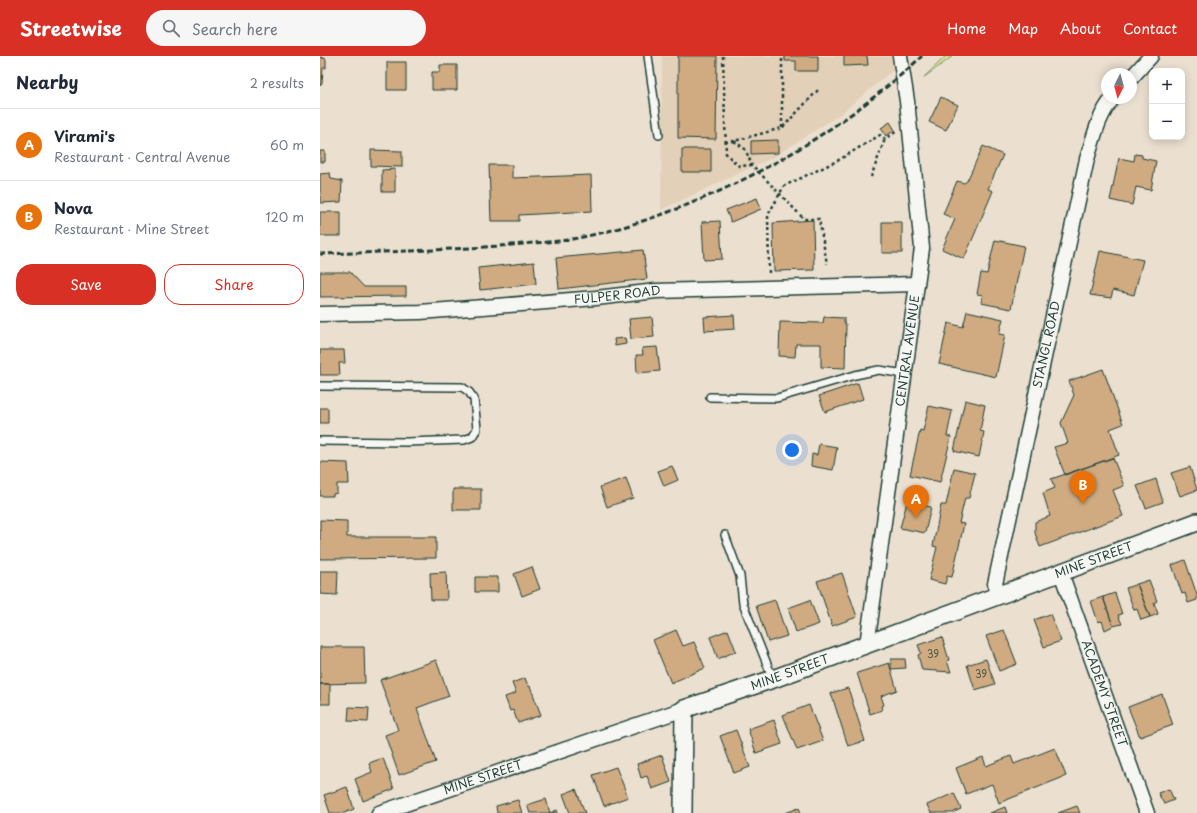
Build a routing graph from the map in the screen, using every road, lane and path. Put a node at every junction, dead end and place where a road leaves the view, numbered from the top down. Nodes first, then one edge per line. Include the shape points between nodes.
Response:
1 (648, 56) edge
2 (724, 56) edge
3 (782, 56) edge
4 (900, 56) edge
5 (1151, 56) edge
6 (1137, 71) edge
7 (820, 88) dead end
8 (1108, 104) edge
9 (909, 124) junction
10 (782, 128) junction
11 (658, 135) dead end
12 (885, 139) junction
13 (734, 141) junction
14 (725, 142) junction
15 (752, 165) junction
16 (871, 177) dead end
17 (780, 194) junction
18 (827, 264) dead end
19 (769, 273) dead end
20 (916, 284) junction
21 (320, 314) edge
22 (906, 374) junction
23 (320, 386) edge
24 (710, 397) dead end
25 (320, 441) edge
26 (1197, 522) edge
27 (726, 535) dead end
28 (1061, 573) junction
29 (1000, 595) junction
30 (867, 645) junction
31 (773, 679) junction
32 (684, 709) junction
33 (379, 813) edge
34 (683, 813) edge
35 (1148, 813) edge

1 - 11 lane
2 - 14 path
3 - 10 path
4 - 9 street, CENTRAL AVENUE
5 - 6 street
7 - 10 path
8 - 29 street, STANGL ROAD via 1095,128 1087,159 995,584
9 - 12 path
9 - 20 street, CENTRAL AVENUE via 922,236
10 - 13 path
12 - 16 path
12 - 17 path via 880,135 837,161 784,186
13 - 14 path
13 - 15 path via 745,149
14 - 15 path via 726,154 739,166
15 - 17 path
17 - 18 path via 804,219 819,219
17 - 19 path via 768,215
20 - 21 street, FULPER ROAD via 664,290 420,312
20 - 22 street, CENTRAL AVENUE
22 - 24 lane via 879,370 777,398
22 - 30 street, CENTRAL AVENUE
23 - 25 lane via 462,387 474,399 477,429 472,437 464,440
26 - 28 street, MINE STREET
27 - 31 lane via 740,576 743,604
28 - 29 street, MINE STREET
28 - 35 street, ACADEMY STREET
29 - 30 street, MINE STREET
30 - 31 street, MINE STREET
31 - 32 street, MINE STREET
32 - 33 street, MINE STREET
32 - 34 street

